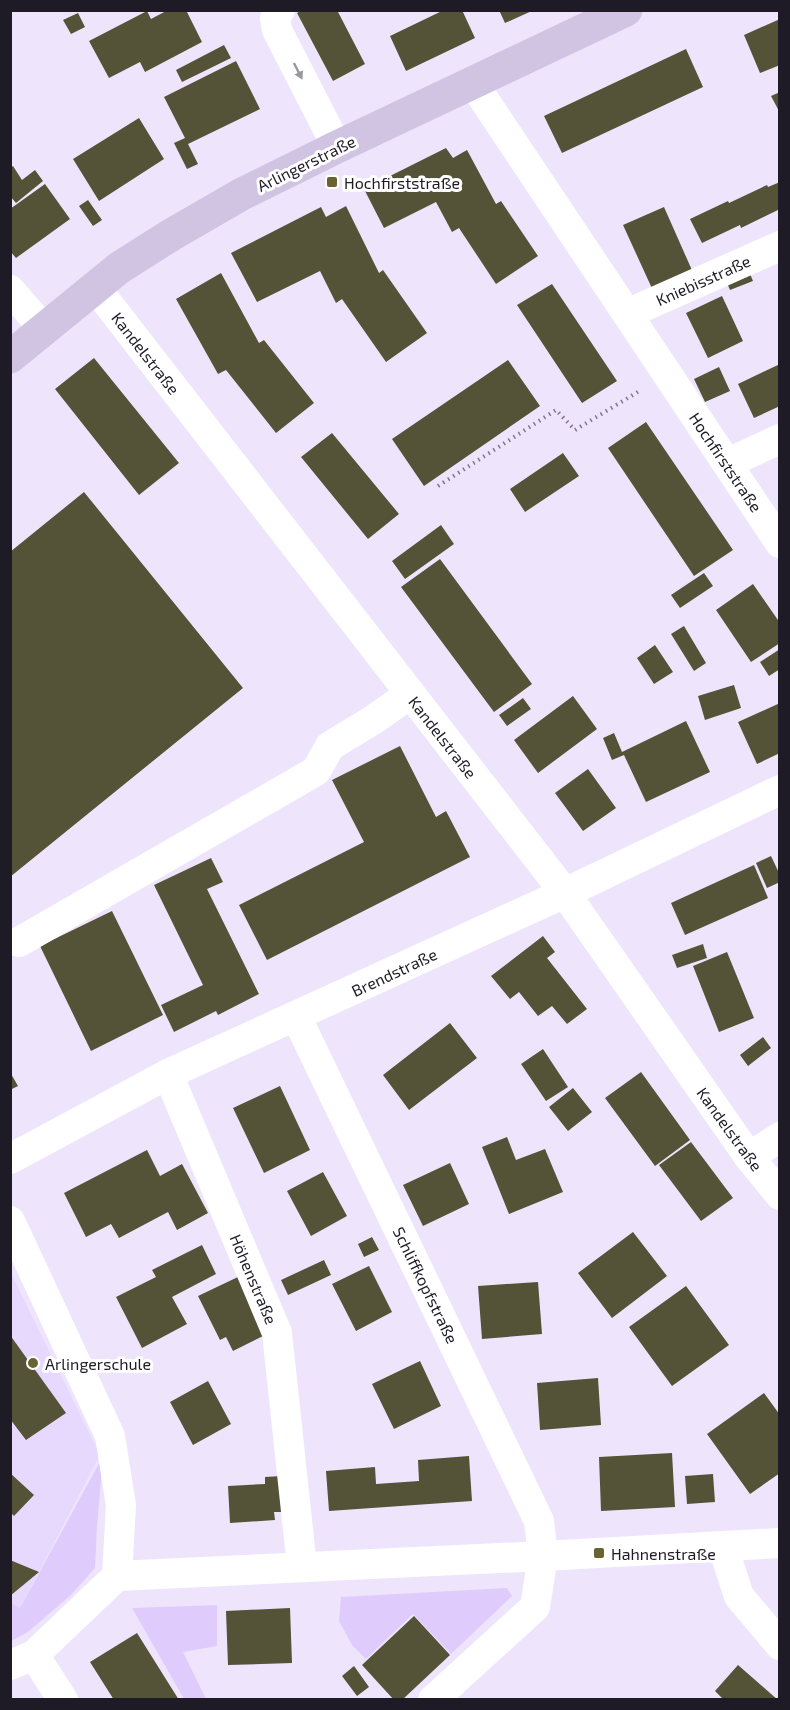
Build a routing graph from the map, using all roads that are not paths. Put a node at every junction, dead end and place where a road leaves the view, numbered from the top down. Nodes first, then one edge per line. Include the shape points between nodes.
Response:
1 (626, 10) edge
2 (277, 14) edge
3 (473, 82) junction
4 (337, 147) junction
5 (780, 246) edge
6 (95, 288) junction
7 (10, 290) edge
8 (627, 314) junction
9 (44, 328) junction
10 (10, 357) edge
11 (780, 439) edge
12 (728, 464) junction
13 (780, 543) edge
14 (410, 694) junction
15 (780, 790) edge
16 (565, 893) junction
17 (19, 942) dead end
18 (296, 1016) junction
19 (168, 1074) junction
20 (780, 1137) edge
21 (749, 1157) junction
22 (10, 1159) edge
23 (780, 1195) edge
24 (10, 1221) edge
25 (780, 1543) edge
26 (723, 1546) junction
27 (543, 1556) junction
28 (303, 1567) junction
29 (117, 1576) junction
30 (780, 1646) edge
31 (22, 1660) edge
32 (63, 1700) edge
33 (433, 1700) edge

1 - 3 main road, Arlingerstraße
2 -> 4 street via 277,30
3 - 4 main road, Arlingerstraße
3 - 8 street, Hochfirststraße
4 - 6 main road, Arlingerstraße via 171,235
5 - 8 street, Kniebisstraße
6 - 9 main road, Arlingerstraße
6 - 14 street, Kandelstraße
7 - 9 street
8 - 12 street, Hochfirststraße
9 - 10 main road, Arlingerstraße
11 - 12 street
12 - 13 street, Hochfirststraße
14 - 16 street, Kandelstraße
14 - 17 street via 330,746 316,771
15 - 16 street, Brendstraße
16 - 18 street, Brendstraße
16 - 21 street, Kandelstraße
18 - 19 street, Brendstraße
18 - 27 street, Schliffkopfstraße via 539,1521
19 - 22 street, Brendstraße
19 - 28 street, Höhenstraße via 277,1333
20 - 21 street
21 - 23 street, Kandelstraße
24 - 29 street via 110,1436 121,1505
25 - 26 street
26 - 27 street
26 - 30 street via 739,1596
27 - 28 street
27 - 33 street via 535,1607
28 - 29 street
29 - 31 street
31 - 32 street

